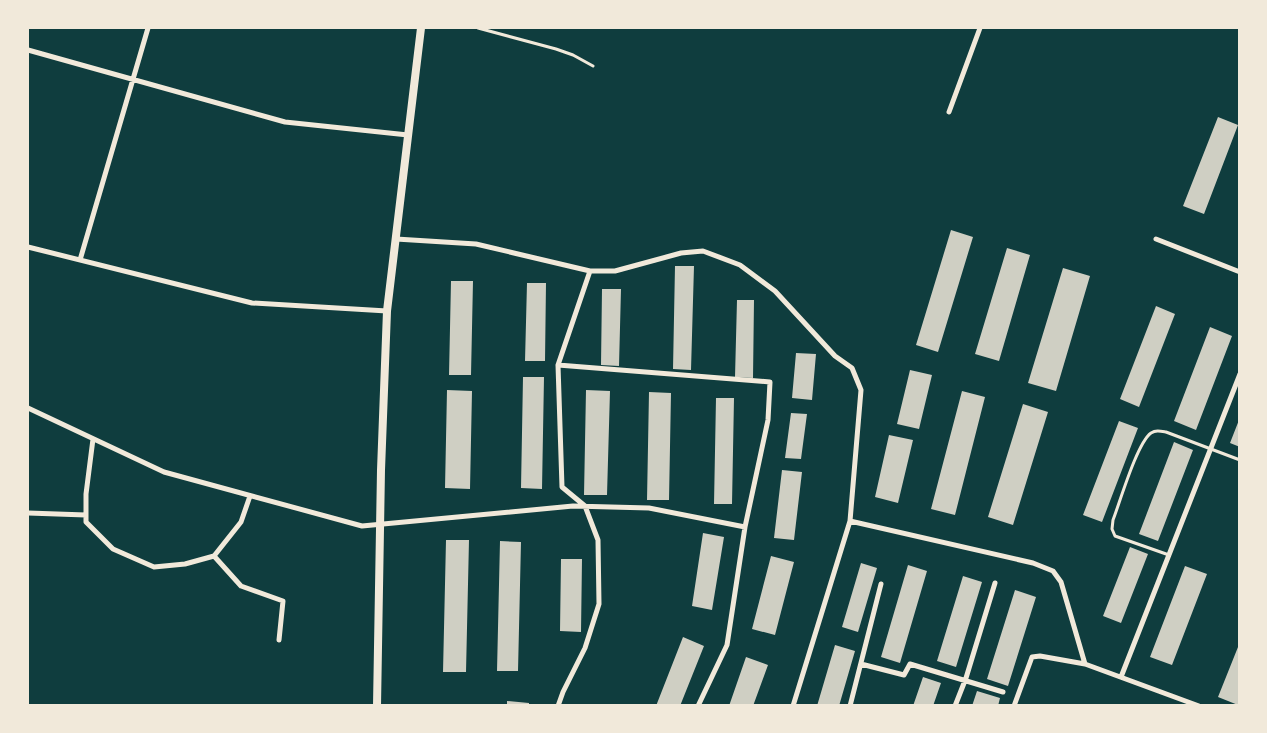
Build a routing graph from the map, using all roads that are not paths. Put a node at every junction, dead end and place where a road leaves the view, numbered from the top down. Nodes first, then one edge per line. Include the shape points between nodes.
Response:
1 (148, 28) edge
2 (421, 28) edge
3 (478, 28) edge
4 (980, 28) edge
5 (28, 50) edge
6 (593, 66) dead end
7 (132, 80) junction
8 (949, 112) dead end
9 (408, 135) junction
10 (396, 239) junction
11 (1156, 239) dead end
12 (28, 248) edge
13 (80, 260) junction
14 (590, 271) junction
15 (1240, 272) edge
16 (387, 311) junction
17 (558, 365) junction
18 (1240, 374) edge
19 (28, 408) edge
20 (93, 439) junction
21 (1210, 449) junction
22 (1240, 460) edge
23 (250, 496) junction
24 (585, 506) junction
25 (28, 513) edge
26 (86, 515) junction
27 (850, 521) junction
28 (381, 524) junction
29 (745, 527) junction
30 (1169, 555) junction
31 (214, 556) junction
32 (995, 582) dead end
33 (881, 584) dead end
34 (279, 640) dead end
35 (861, 664) junction
36 (1085, 664) junction
37 (1121, 677) junction
38 (965, 681) junction
39 (1003, 692) dead end
40 (377, 706) edge
41 (558, 706) edge
42 (698, 706) edge
43 (793, 706) edge
44 (850, 706) edge
45 (955, 706) edge
46 (1014, 706) edge
47 (1199, 706) edge

1 - 7 street
2 - 9 street
3 - 6 lane via 556,49
4 - 8 street
5 - 7 street
7 - 9 street via 284,122
7 - 13 street
9 - 10 street
10 - 14 street via 476,244
10 - 16 street
11 - 15 street
12 - 13 street
13 - 16 street via 252,303
14 - 17 street
14 - 27 street via 615,271 681,253 703,251 740,265 775,291 835,356 852,368 861,390
16 - 28 street
17 - 24 street via 562,486
17 - 29 street via 770,382 768,420
18 - 21 street
19 - 20 street
20 - 23 street via 164,472
20 - 26 street
21 - 22 lane
21 - 30 street
21 - 30 lane via 1155,431 1148,435 1140,448 1112,529 1115,536
23 - 28 street via 362,526
23 - 31 street via 241,522
24 - 28 street
24 - 29 street via 649,508
24 - 41 street via 598,540 599,604 585,648
25 - 26 street
26 - 31 street via 86,522 113,549 154,567 185,564
27 - 36 street via 1033,563 1052,571 1061,582
27 - 43 street
28 - 40 street
29 - 42 street via 727,646
30 - 37 street
31 - 34 street via 242,586 284,601
32 - 38 street
33 - 35 street
35 - 38 street via 904,675 910,664
35 - 44 street
36 - 37 street
36 - 46 street via 1040,656 1032,658
37 - 47 street
38 - 39 street
38 - 45 street

